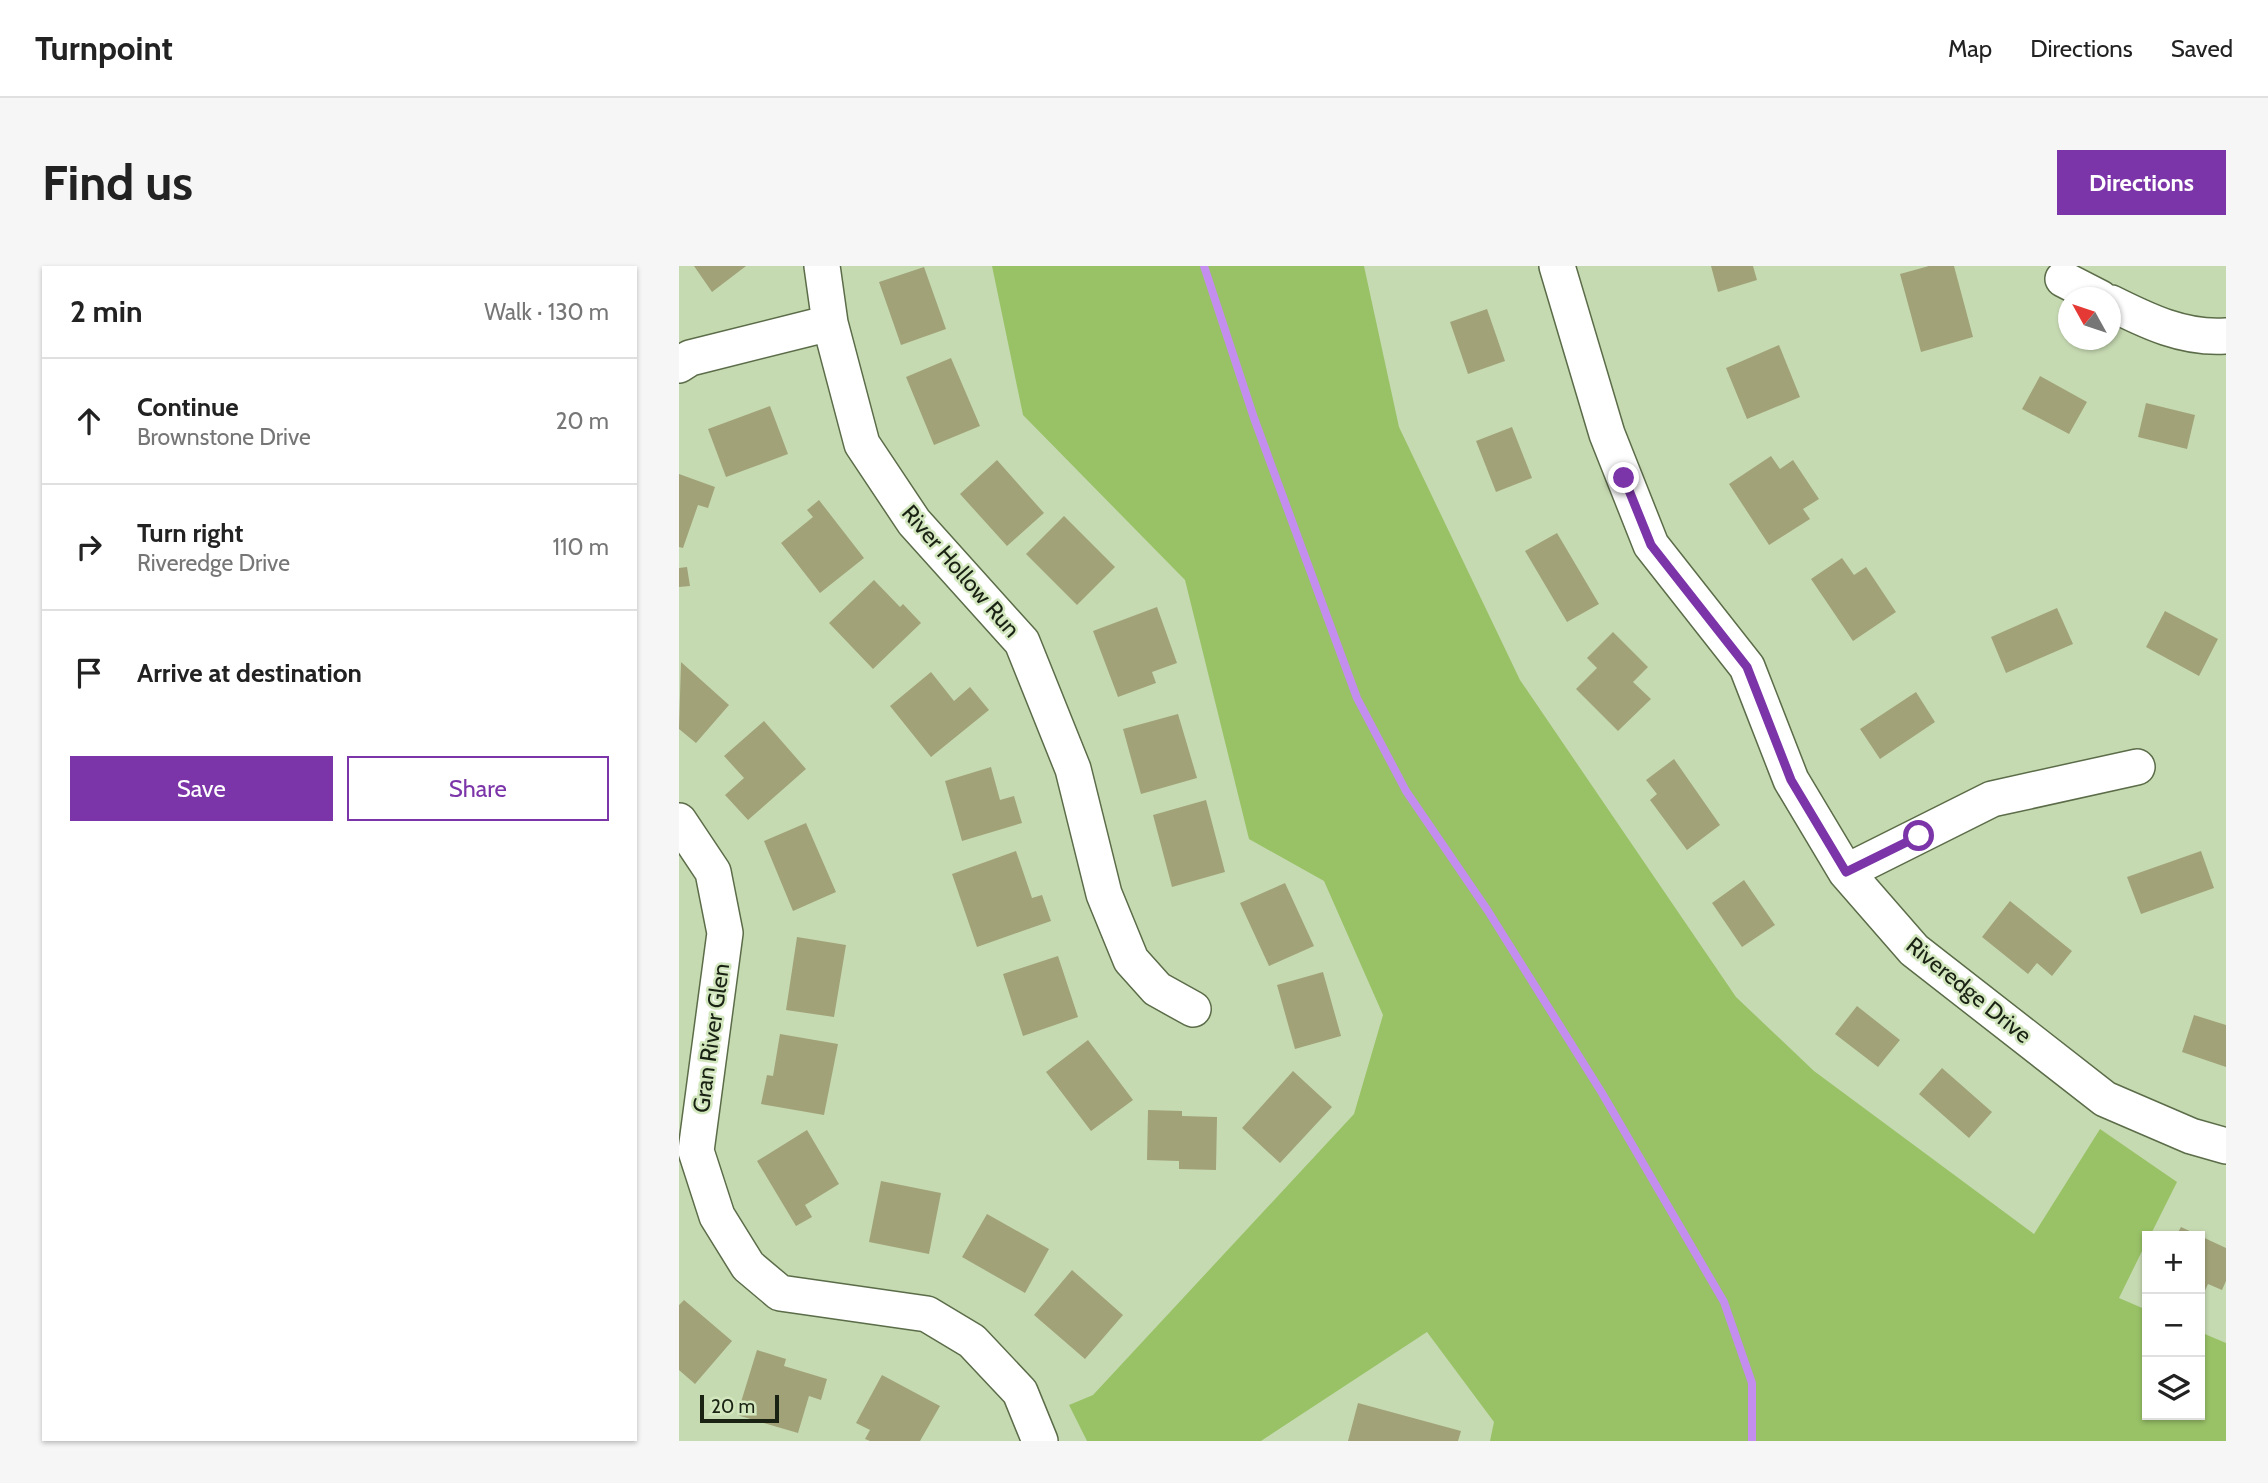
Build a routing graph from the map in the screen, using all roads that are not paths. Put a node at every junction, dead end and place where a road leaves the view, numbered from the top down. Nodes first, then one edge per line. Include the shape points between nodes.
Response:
1 (823, 266) edge
2 (1557, 266) edge
3 (2063, 279) dead end
4 (2079, 287) edge
5 (2121, 308) edge
6 (831, 323) junction
7 (2226, 337) edge
8 (679, 365) edge
9 (2137, 767) dead end
10 (679, 821) edge
11 (1846, 872) junction
12 (1193, 1009) dead end
13 (2226, 1146) edge
14 (1041, 1441) edge

1 - 6 street, River Hollow Run
2 - 11 street, Riveredge Drive via 1607,434 1651,545 1747,667 1791,780
3 - 4 street
5 - 7 street via 2157,326 2208,338
6 - 8 street via 690,358
6 - 12 street, River Hollow Run via 862,444 914,522 1022,642 1073,769 1104,894 1131,960 1157,989
9 - 11 street via 1992,799
10 - 14 street, Gran River Glen via 713,872 725,933 696,1152 717,1216 748,1266 781,1293 927,1314 972,1341 1020,1392
11 - 13 street, Riveredge Drive via 1914,950 2105,1098 2190,1136

